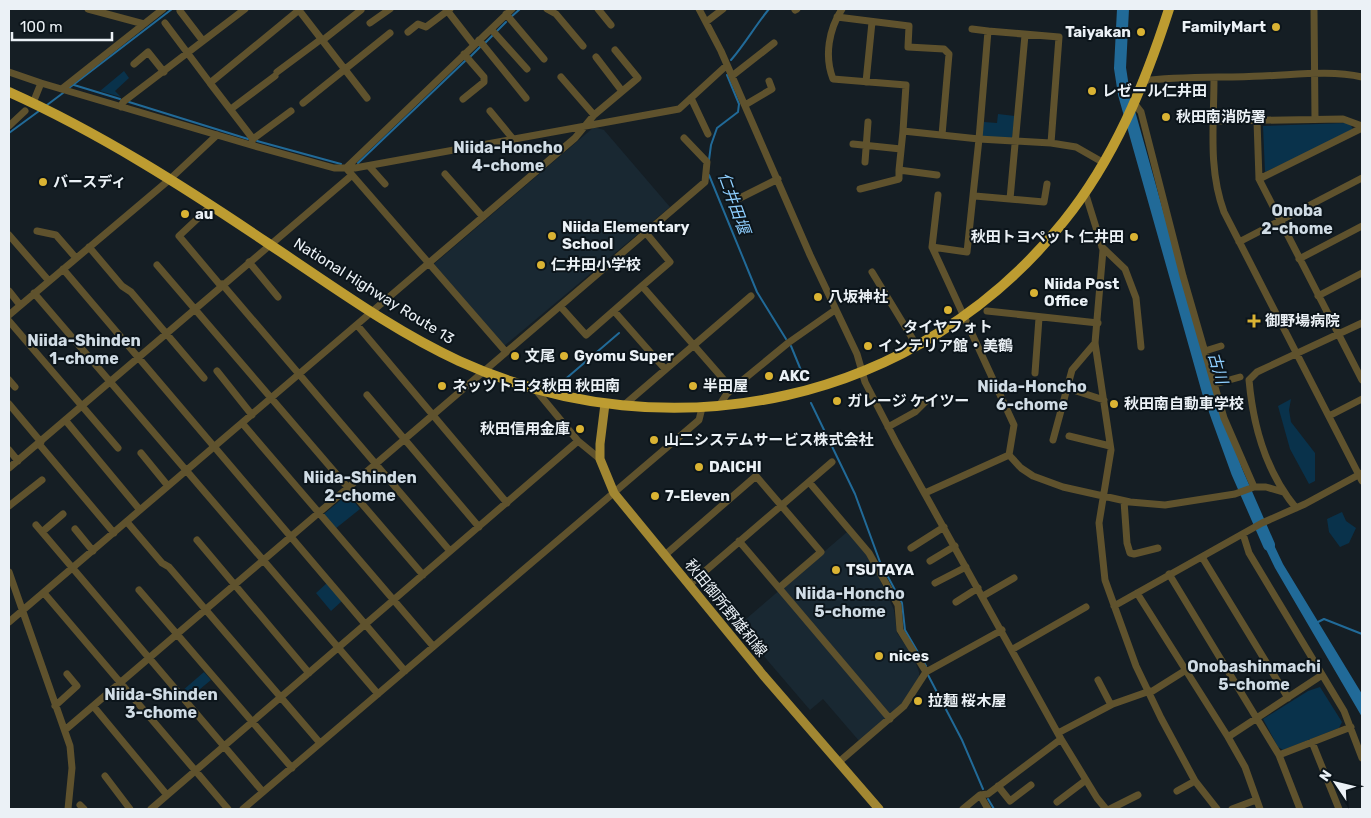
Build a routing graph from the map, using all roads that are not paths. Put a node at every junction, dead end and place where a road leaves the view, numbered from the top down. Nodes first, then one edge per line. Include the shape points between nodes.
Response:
1 (88, 9) edge
2 (164, 9) edge
3 (245, 9) edge
4 (298, 9) edge
5 (390, 9) edge
6 (448, 9) edge
7 (547, 9) edge
8 (598, 9) edge
9 (700, 9) edge
10 (723, 9) edge
11 (1169, 9) edge
12 (1314, 9) edge
13 (361, 10) edge
14 (180, 11) dead end
15 (509, 12) edge
16 (838, 12) edge
17 (706, 22) junction
18 (872, 22) junction
19 (165, 23) dead end
20 (370, 23) dead end
21 (144, 24) junction
22 (611, 25) dead end
23 (491, 29) junction
24 (972, 29) dead end
25 (988, 31) junction
26 (408, 32) dead end
27 (390, 33) dead end
28 (1025, 34) junction
29 (322, 40) junction
30 (203, 41) junction
31 (476, 43) junction
32 (774, 43) dead end
33 (583, 46) dead end
34 (615, 50) dead end
35 (187, 53) junction
36 (464, 54) junction
37 (596, 57) dead end
38 (544, 59) dead end
39 (134, 64) dead end
40 (728, 65) junction
41 (346, 70) junction
42 (527, 70) dead end
43 (9, 72) edge
44 (164, 72) junction
45 (1314, 75) junction
46 (732, 76) junction
47 (561, 77) dead end
48 (1362, 77) edge
49 (1214, 78) junction
50 (769, 81) dead end
51 (1142, 81) junction
52 (866, 82) junction
53 (210, 83) junction
54 (41, 84) junction
55 (63, 88) junction
56 (622, 91) junction
57 (9, 92) edge
58 (367, 98) dead end
59 (526, 98) dead end
60 (691, 98) junction
61 (463, 100) dead end
62 (303, 103) dead end
63 (1133, 104) junction
64 (745, 105) junction
65 (40, 106) junction
66 (121, 107) junction
67 (231, 109) junction
68 (25, 111) dead end
69 (291, 111) dead end
70 (490, 111) dead end
71 (594, 115) junction
72 (1315, 119) junction
73 (1214, 121) junction
74 (1257, 121) junction
75 (868, 122) dead end
76 (588, 125) junction
77 (9, 126) edge
78 (1362, 127) edge
79 (903, 131) junction
80 (708, 134) dead end
81 (217, 135) junction
82 (942, 135) junction
83 (684, 138) dead end
84 (513, 139) junction
85 (979, 139) junction
86 (1015, 141) junction
87 (252, 142) junction
88 (1051, 143) junction
89 (853, 144) dead end
90 (867, 146) junction
91 (901, 149) junction
92 (865, 162) dead end
93 (1104, 163) junction
94 (369, 166) junction
95 (346, 168) junction
96 (900, 170) junction
97 (445, 174) dead end
98 (937, 175) dead end
99 (351, 176) junction
100 (1362, 178) edge
101 (778, 179) junction
102 (1259, 179) junction
103 (169, 180) junction
104 (385, 184) dead end
105 (1047, 184) dead end
106 (860, 189) dead end
107 (1085, 192) junction
108 (938, 195) dead end
109 (975, 196) junction
110 (1010, 199) junction
111 (734, 202) dead end
112 (211, 206) junction
113 (482, 217) junction
114 (1280, 222) junction
115 (1362, 226) edge
116 (37, 231) dead end
117 (646, 233) junction
118 (9, 235) edge
119 (1239, 242) junction
120 (270, 244) junction
121 (89, 247) junction
122 (932, 247) junction
123 (1102, 247) junction
124 (76, 258) junction
125 (1299, 258) junction
126 (248, 262) junction
127 (428, 264) junction
128 (157, 265) dead end
129 (64, 269) junction
130 (872, 272) dead end
131 (1362, 273) edge
132 (49, 281) junction
133 (222, 285) junction
134 (642, 286) junction
135 (9, 291) edge
136 (34, 293) junction
137 (751, 296) dead end
138 (1318, 296) junction
139 (278, 297) dead end
140 (20, 305) junction
141 (560, 306) junction
142 (194, 308) junction
143 (835, 310) junction
144 (614, 311) junction
145 (986, 311) dead end
146 (372, 312) junction
147 (9, 315) edge
148 (964, 317) junction
149 (1040, 318) junction
150 (9, 321) edge
151 (1098, 323) junction
152 (1362, 323) edge
153 (357, 325) junction
154 (167, 333) junction
155 (1339, 335) junction
156 (1095, 343) junction
157 (692, 345) junction
158 (917, 346) junction
159 (1220, 346) dead end
160 (1140, 347) dead end
161 (1205, 351) junction
162 (506, 352) junction
163 (1298, 355) junction
164 (138, 358) junction
165 (665, 369) junction
166 (217, 371) dead end
167 (485, 372) junction
168 (862, 372) junction
169 (1035, 373) dead end
170 (299, 374) junction
171 (1240, 377) dead end
172 (204, 378) dead end
173 (9, 380) edge
174 (1362, 380) edge
175 (111, 382) junction
176 (1215, 384) junction
177 (15, 387) dead end
178 (1068, 388) junction
179 (535, 389) junction
180 (732, 389) junction
181 (368, 395) dead end
182 (1362, 398) edge
183 (271, 399) junction
184 (1104, 400) junction
185 (926, 401) dead end
186 (9, 404) edge
187 (605, 404) junction
188 (82, 406) junction
189 (623, 406) junction
190 (719, 406) junction
191 (702, 408) junction
192 (252, 415) junction
193 (1329, 416) junction
194 (433, 417) junction
195 (66, 420) junction
196 (242, 423) junction
197 (888, 427) junction
198 (1069, 436) dead end
199 (405, 440) junction
200 (1052, 440) dead end
201 (578, 441) junction
202 (40, 443) junction
203 (1110, 446) junction
204 (215, 447) junction
205 (118, 448) dead end
206 (9, 450) edge
207 (141, 453) dead end
208 (1009, 456) junction
209 (18, 460) junction
210 (600, 460) junction
211 (832, 462) dead end
212 (376, 465) junction
213 (9, 468) edge
214 (186, 471) junction
215 (1361, 476) edge
216 (42, 480) dead end
217 (809, 482) junction
218 (168, 486) junction
219 (348, 488) junction
220 (1252, 488) junction
221 (614, 492) junction
222 (1283, 492) junction
223 (925, 493) junction
224 (1104, 497) junction
225 (1124, 501) junction
226 (507, 503) junction
227 (9, 506) edge
228 (781, 506) junction
229 (1296, 508) junction
230 (140, 510) junction
231 (320, 512) junction
232 (63, 514) dead end
233 (126, 522) junction
234 (36, 525) dead end
235 (479, 527) junction
236 (944, 527) junction
237 (75, 529) dead end
238 (42, 532) junction
239 (1247, 532) junction
240 (114, 533) junction
241 (291, 537) junction
242 (197, 540) dead end
243 (739, 541) junction
244 (955, 546) junction
245 (911, 548) dead end
246 (1158, 548) dead end
247 (93, 551) junction
248 (450, 552) junction
249 (664, 555) junction
250 (1202, 557) junction
251 (263, 560) junction
252 (930, 561) dead end
253 (966, 567) junction
254 (72, 569) junction
255 (9, 572) edge
256 (1169, 574) junction
257 (423, 575) junction
258 (1014, 578) dead end
259 (935, 583) dead end
260 (234, 585) junction
261 (689, 585) junction
262 (779, 588) junction
263 (978, 588) junction
264 (139, 590) dead end
265 (44, 593) junction
266 (1137, 593) junction
267 (983, 596) junction
268 (394, 600) junction
269 (956, 602) dead end
270 (1114, 606) junction
271 (1086, 607) dead end
272 (205, 610) junction
273 (22, 611) junction
274 (9, 622) edge
275 (366, 624) junction
276 (1002, 630) junction
277 (177, 634) junction
278 (433, 646) junction
279 (338, 648) junction
280 (1013, 650) junction
281 (149, 658) junction
282 (405, 670) junction
283 (1186, 670) junction
284 (926, 672) junction
285 (309, 673) junction
286 (67, 674) dead end
287 (1322, 675) junction
288 (1098, 680) dead end
289 (120, 683) junction
290 (1150, 692) junction
291 (378, 694) junction
292 (280, 698) junction
293 (1288, 698) junction
294 (1111, 705) junction
295 (55, 706) junction
296 (94, 707) junction
297 (1257, 717) junction
298 (890, 719) junction
299 (252, 722) junction
300 (1351, 728) junction
301 (65, 730) junction
302 (1060, 736) junction
303 (1228, 736) junction
304 (1312, 742) junction
305 (320, 744) junction
306 (224, 746) junction
307 (1279, 755) junction
308 (1362, 758) edge
309 (839, 762) junction
310 (292, 768) junction
311 (195, 771) junction
312 (105, 776) dead end
313 (1086, 780) junction
314 (1195, 781) junction
315 (1031, 785) dead end
316 (998, 786) junction
317 (1177, 791) dead end
318 (263, 792) junction
319 (168, 795) junction
320 (980, 795) junction
321 (1138, 795) dead end
322 (1256, 800) junction
323 (1057, 802) dead end
324 (68, 809) edge
325 (130, 809) edge
326 (151, 809) edge
327 (228, 809) edge
328 (243, 809) edge
329 (879, 809) edge
330 (963, 809) edge
331 (988, 809) edge
332 (1106, 809) edge
333 (1110, 809) edge
334 (1217, 809) edge
335 (1232, 809) edge
336 (1260, 809) edge
337 (1300, 809) edge
338 (1339, 809) edge

1 - 21 street
2 - 21 street
3 - 30 street
4 - 29 street
4 - 53 street
5 - 20 street
6 - 26 street via 426,27 418,24
6 - 31 street
7 - 33 street via 556,14
8 - 22 street
9 - 17 street
10 - 17 street
11 - 51 highway, National Highway Route 13
12 - 45 street
13 - 29 street
14 - 30 street
15 - 23 street
15 - 38 street
16 - 18 street
16 - 52 street via 829,51 829,69 833,79
17 - 40 street
18 - 52 street
18 - 82 street via 909,26 908,46 944,49 949,54
19 - 35 street
21 - 55 street
23 - 31 street
23 - 42 street
24 - 25 street
25 - 28 street
25 - 85 street
27 - 41 street
28 - 86 street
28 - 88 street via 1059,37
29 - 41 street
29 - 67 street
30 - 35 street
31 - 36 street
31 - 59 street
32 - 46 street
34 - 56 street via 638,78
35 - 44 street
35 - 53 street
36 - 61 street via 484,77 484,82
36 - 95 street
37 - 56 street
39 - 44 street via 148,52
40 - 46 street
40 - 60 street
41 - 58 street
41 - 62 street
43 - 54 street
44 - 66 street via 123,102
45 - 48 street via 1334,72
45 - 49 street
45 - 72 street
46 - 64 street
47 - 71 street
49 - 51 street
49 - 73 street
50 - 64 street via 772,89
51 - 63 highway, National Highway Route 13
52 - 79 street via 906,85
53 - 67 street
54 - 55 street
54 - 65 street
55 - 66 street
56 - 71 street
57 - 65 highway, National Highway Route 13
60 - 76 street via 679,109
60 - 80 street
63 - 93 highway, National Highway Route 13
63 - 161 street via 1141,112
64 - 101 street
65 - 103 highway, National Highway Route 13
66 - 81 street
67 - 87 street
68 - 77 street
69 - 87 street
70 - 84 street
71 - 76 street
72 - 74 street
72 - 78 street via 1350,120
73 - 74 street
73 - 119 street via 1216,189
74 - 102 street
75 - 90 street
76 - 84 street
76 - 113 street
78 - 102 street
79 - 82 street
79 - 91 street
81 - 87 street
81 - 103 street
82 - 85 street
83 - 117 street via 706,162 706,182
84 - 94 street
85 - 86 street
85 - 109 street
86 - 88 street
86 - 110 street
87 - 95 street via 334,168
88 - 93 street via 1076,147
89 - 90 street
90 - 91 street
90 - 92 street
91 - 96 street
93 - 107 highway, National Highway Route 13
94 - 95 street
94 - 104 street
95 - 99 street
96 - 98 street
96 - 106 street via 899,179
97 - 113 street
99 - 120 street
99 - 127 street
100 - 114 street
101 - 111 street
101 - 143 street
102 - 114 street
103 - 112 highway, National Highway Route 13
103 - 121 street
105 - 110 street via 1044,202
107 - 123 street
107 - 148 highway, National Highway Route 13 via 1027,262
108 - 122 street
109 - 110 street
109 - 122 street via 967,252
112 - 120 highway, National Highway Route 13
112 - 133 street via 179,236
113 - 127 street
114 - 119 street
114 - 125 street
115 - 125 street
116 - 124 street via 56,236
117 - 134 street via 670,262
117 - 141 street
118 - 132 street
119 - 163 street
120 - 126 street
120 - 146 highway, National Highway Route 13
121 - 124 street
121 - 154 street
122 - 148 street
123 - 151 street
123 - 160 street via 1125,269 1136,298
124 - 129 street
125 - 138 street
126 - 133 street
126 - 139 street
127 - 146 street
127 - 162 street
128 - 142 street
129 - 132 street
129 - 164 street
130 - 158 street
131 - 138 street
132 - 136 street
133 - 142 street
133 - 170 street
134 - 144 street
134 - 157 street
135 - 140 street
136 - 140 street
136 - 175 street
137 - 157 street
138 - 155 street
140 - 147 street
141 - 144 street via 586,335
141 - 162 street
142 - 154 street
142 - 183 street
143 - 168 street via 857,354
143 - 180 street
144 - 165 street
145 - 149 street
146 - 153 street
146 - 167 highway, National Highway Route 13 via 437,350
148 - 158 highway, National Highway Route 13
148 - 208 street via 1014,425
149 - 151 street
149 - 169 street
150 - 188 street
151 - 156 street
152 - 155 street
153 - 170 street
153 - 194 street
154 - 164 street
154 - 172 street
155 - 163 street
155 - 174 street
156 - 178 street via 1072,370
156 - 184 street
157 - 165 street
157 - 180 street
158 - 168 highway, National Highway Route 13
159 - 161 street
161 - 176 street
162 - 167 street
163 - 193 street
163 - 222 street via 1257,372 1249,380 1250,397 1268,466
164 - 175 street
164 - 204 street
165 - 189 street
166 - 192 street
167 - 179 highway, National Highway Route 13
167 - 194 street
168 - 190 highway, National Highway Route 13 via 780,396
168 - 197 street
170 - 183 street
170 - 212 street
171 - 176 street
173 - 177 street
175 - 188 street
175 - 214 street
176 - 220 street via 1224,418
178 - 184 street
178 - 200 street
179 - 187 highway, National Highway Route 13
179 - 201 street
180 - 190 street
181 - 199 street
182 - 193 street
183 - 192 street
183 - 219 street
184 - 203 street
185 - 197 street via 915,412
186 - 202 street
187 - 189 highway, National Highway Route 13
187 - 210 main road, 秋田御所野雄和線
188 - 195 street
188 - 205 street
189 - 191 highway, National Highway Route 13
190 - 191 highway, National Highway Route 13
191 - 221 street via 699,420
192 - 196 street
193 - 215 street
194 - 199 street
194 - 226 street
195 - 202 street
195 - 230 street
196 - 204 street
196 - 231 street
197 - 223 street
198 - 203 street
199 - 212 street
199 - 235 street
201 - 210 street
201 - 226 street
202 - 209 street
202 - 240 street
203 - 224 street
204 - 214 street
204 - 241 street
206 - 209 street
207 - 218 street
208 - 223 street
208 - 224 street via 1033,476
209 - 213 street
210 - 221 main road, 秋田御所野雄和線
211 - 217 street
212 - 219 street
212 - 248 street
214 - 218 street
214 - 251 street
215 - 229 street
216 - 227 street
217 - 228 street
217 - 284 street via 870,553 898,605 900,630
218 - 230 street
219 - 231 street
219 - 257 street
220 - 222 street via 1266,487
220 - 225 street via 1165,505
221 - 249 main road, 秋田御所野雄和線
221 - 278 street
222 - 229 street
223 - 236 street
224 - 225 street
224 - 270 street via 1099,523 1102,562
225 - 246 street via 1130,553
226 - 235 street
228 - 243 street
228 - 249 street via 756,476
228 - 262 street via 820,552
229 - 239 street
230 - 233 street
231 - 241 street
231 - 268 street
232 - 238 street
233 - 240 street
233 - 272 street
234 - 238 street
235 - 248 street
236 - 244 street
236 - 245 street
237 - 247 street
238 - 254 street
239 - 250 street
239 - 287 street via 1249,552
240 - 247 street
241 - 251 street
241 - 275 street
242 - 260 street
243 - 261 street
243 - 262 street
244 - 252 street
244 - 253 street
247 - 254 street
248 - 257 street
249 - 261 main road, 秋田御所野雄和線
250 - 256 street
250 - 293 street
251 - 260 street
251 - 279 street
253 - 259 street
253 - 263 street
254 - 265 street
254 - 281 street
255 - 273 street
256 - 266 street
256 - 297 street
257 - 268 street
258 - 267 street
260 - 272 street
260 - 285 street
261 - 309 main road, 秋田御所野雄和線
262 - 298 street
263 - 267 street
263 - 269 street
264 - 277 street
265 - 273 street
265 - 289 street
266 - 270 street
266 - 283 street
267 - 276 street
268 - 275 street
268 - 278 street
270 - 290 street via 1136,666
271 - 280 street
272 - 277 street
272 - 292 street
273 - 274 street
273 - 295 street
275 - 279 street
275 - 282 street
276 - 280 street
276 - 284 street
277 - 281 street
277 - 299 street
278 - 282 street
279 - 285 street
279 - 291 street
280 - 302 street
281 - 289 street
281 - 306 street
282 - 291 street
283 - 290 street
283 - 303 street
284 - 298 street via 904,706
285 - 292 street
286 - 295 street via 77,686
287 - 293 street
287 - 300 street
288 - 294 street
289 - 296 street
289 - 311 street
290 - 294 street
290 - 314 street
291 - 305 street
292 - 299 street
292 - 305 street
293 - 297 street
294 - 302 street
295 - 301 street
296 - 301 street
296 - 319 street
297 - 303 street
297 - 307 street
298 - 309 street
299 - 306 street
299 - 310 street
300 - 304 street
300 - 308 street
301 - 324 street via 72,768
302 - 313 street
302 - 316 street
303 - 322 street via 1245,767
304 - 307 street
304 - 338 street
305 - 310 street
306 - 311 street
306 - 318 street
307 - 337 street
309 - 329 main road, 秋田御所野雄和線
310 - 318 street
311 - 319 street
311 - 327 street
312 - 325 street
313 - 323 street
313 - 332 street
314 - 317 street
314 - 334 street
315 - 316 street via 1010,801
316 - 320 street via 988,794
318 - 328 street
319 - 326 street
320 - 330 street
320 - 331 street
321 - 333 street
322 - 335 street
322 - 336 street

